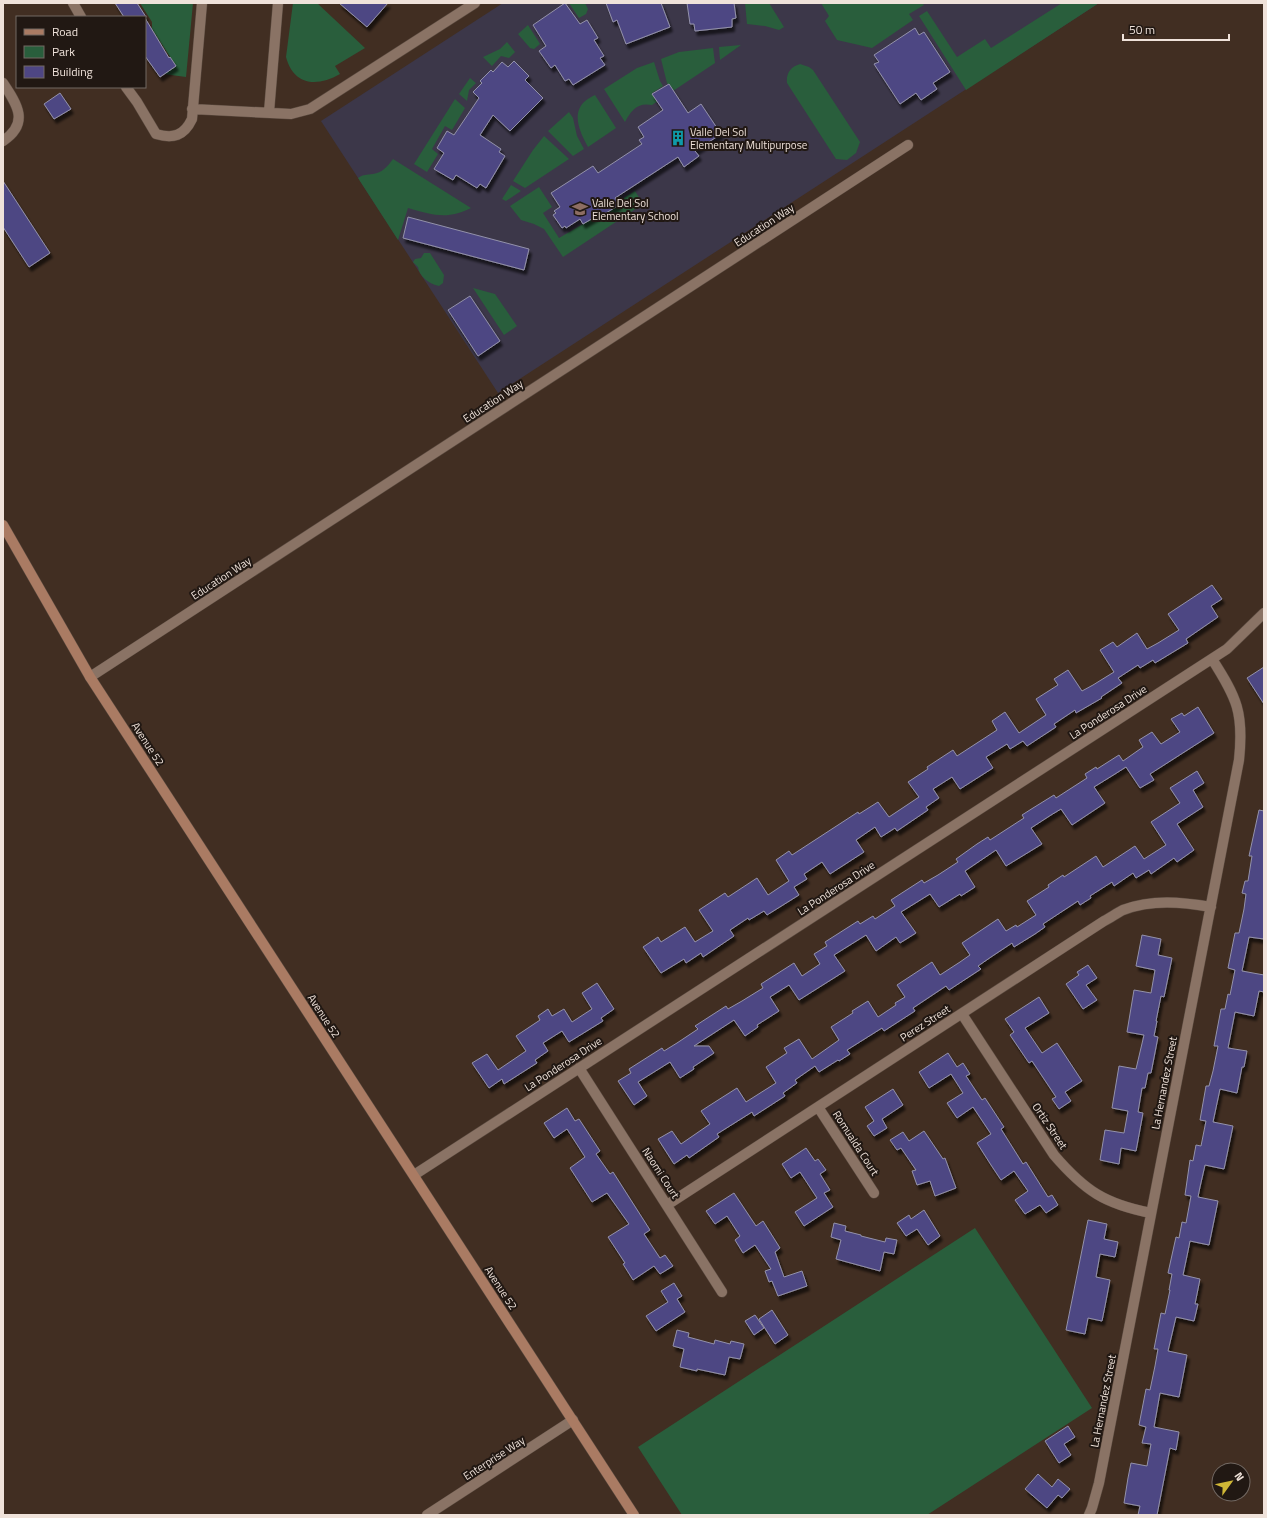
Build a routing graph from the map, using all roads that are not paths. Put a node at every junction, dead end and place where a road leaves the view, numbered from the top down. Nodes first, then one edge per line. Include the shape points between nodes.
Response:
1 (73, 3) edge
2 (202, 3) edge
3 (278, 3) edge
4 (475, 3) edge
5 (80, 16) edge
6 (3, 83) edge
7 (127, 88) edge
8 (192, 109) junction
9 (269, 112) junction
10 (3, 141) edge
11 (908, 146) dead end
12 (3, 525) edge
13 (1264, 613) edge
14 (1212, 659) junction
15 (90, 677) junction
16 (1211, 907) junction
17 (962, 1014) junction
18 (579, 1068) junction
19 (818, 1107) junction
20 (414, 1175) junction
21 (874, 1193) dead end
22 (667, 1205) junction
23 (1151, 1213) junction
24 (722, 1292) dead end
25 (573, 1420) junction
26 (427, 1515) edge
27 (634, 1515) edge
28 (1089, 1515) edge

1 - 5 street
2 - 8 street
3 - 9 street
4 - 9 street via 310,109 291,114
6 - 10 street via 19,112 14,130
7 - 8 street via 156,134 166,137 178,135 188,127 192,119
8 - 9 street
11 - 15 street, Education Way
12 - 15 main road, Avenue 52
13 - 14 street, La Ponderosa Drive via 1228,649
14 - 16 street, La Hernandez Street via 1235,700 1241,721 1241,740
14 - 18 street, La Ponderosa Drive
15 - 20 main road, Avenue 52
16 - 17 street, Perez Street via 1187,902 1166,902 1123,910
16 - 23 street, La Hernandez Street
17 - 19 street, Perez Street
17 - 23 street, Ortiz Street via 1054,1156 1069,1173 1087,1189 1107,1200
18 - 20 street, La Ponderosa Drive
18 - 22 street, Naomi Court
19 - 21 street, Romualda Court
19 - 22 street, Perez Street
20 - 25 main road, Avenue 52
22 - 24 street, Naomi Court
23 - 28 street, La Hernandez Street via 1099,1482
25 - 26 street, Enterprise Way
25 - 27 main road, Avenue 52

